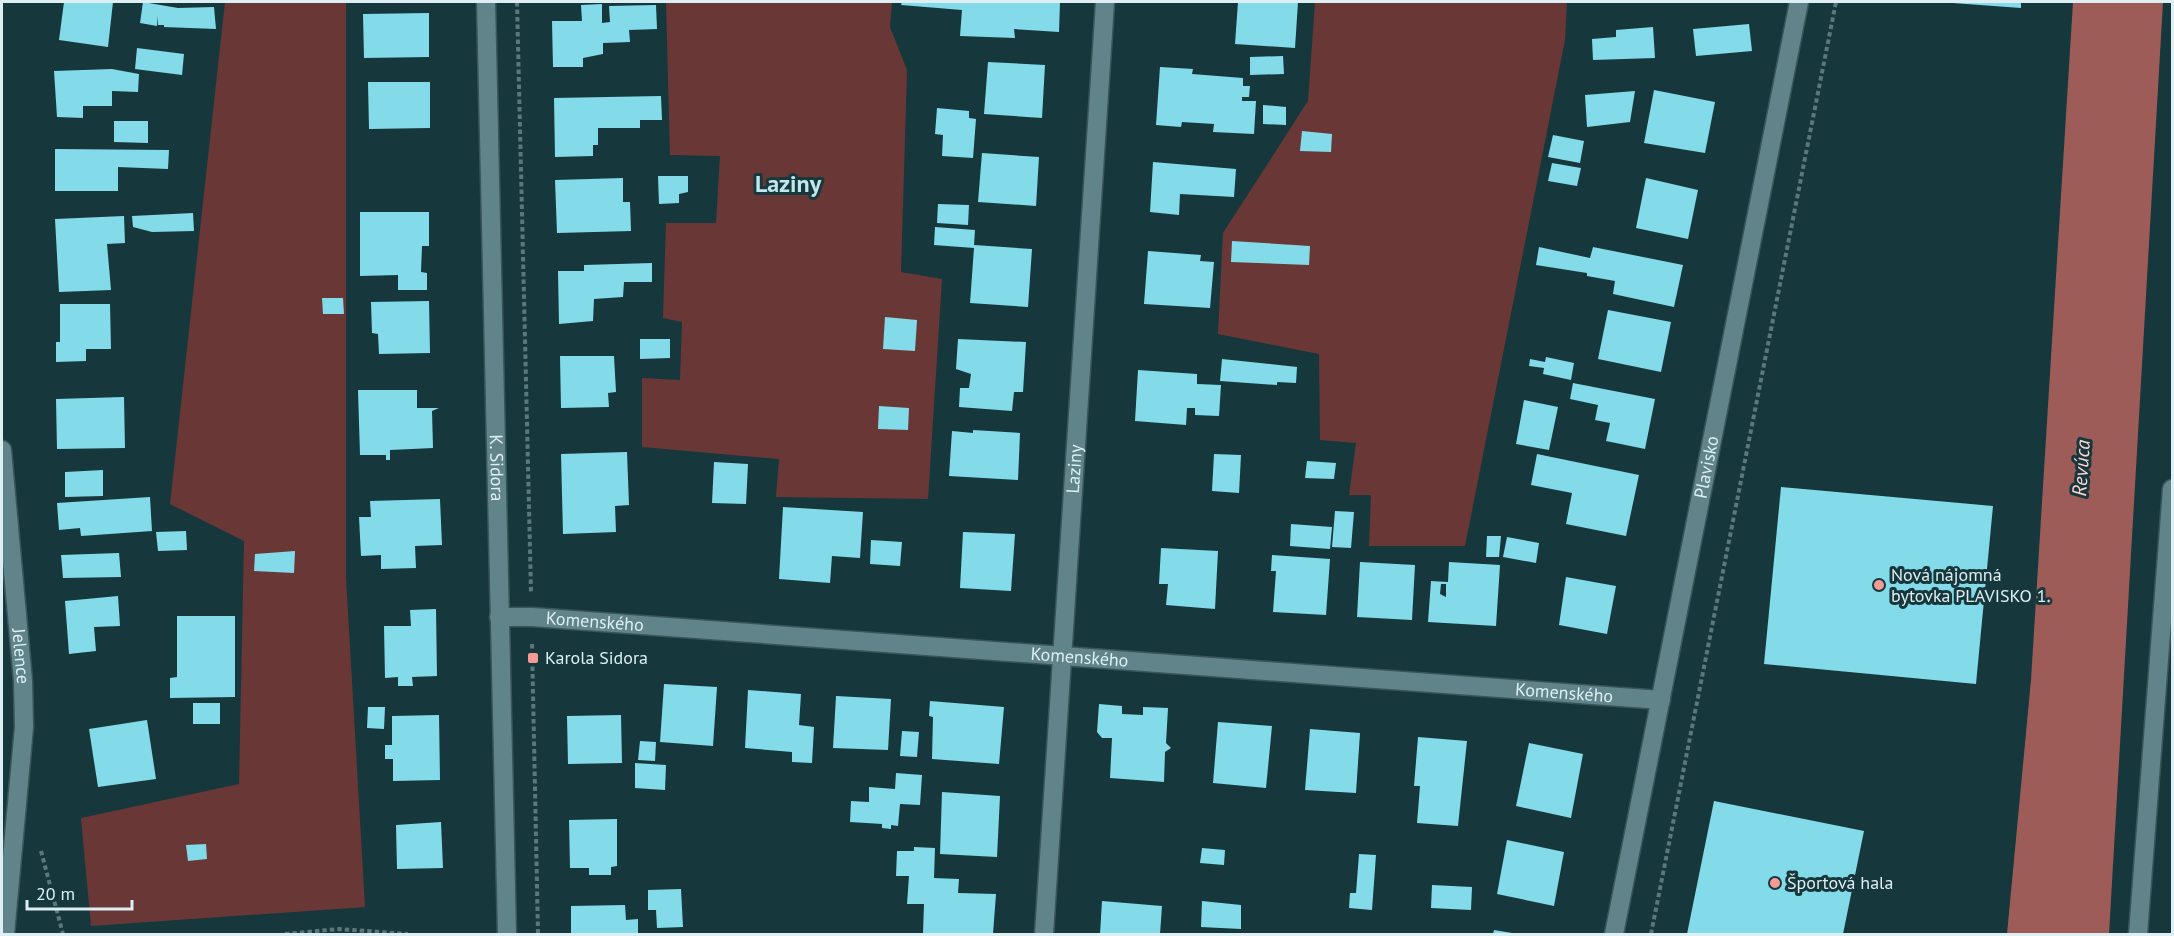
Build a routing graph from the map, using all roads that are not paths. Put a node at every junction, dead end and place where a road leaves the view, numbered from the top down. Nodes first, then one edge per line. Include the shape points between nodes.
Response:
1 (486, 2) edge
2 (1105, 2) edge
3 (1799, 2) edge
4 (2, 450) edge
5 (2172, 489) edge
6 (499, 617) junction
7 (1063, 655) junction
8 (1661, 700) junction
9 (6, 934) edge
10 (507, 934) edge
11 (1044, 934) edge
12 (1614, 934) edge
13 (2138, 934) edge

1 - 6 street, K. Sidora
2 - 7 street, Laziny
3 - 8 street, Plavisko
4 - 9 street, Jelence via 24,727
5 - 13 street
6 - 7 street, Komenského
6 - 10 street, K. Sidora
7 - 8 street, Komenského
7 - 11 street, Laziny
8 - 12 street, Plavisko

